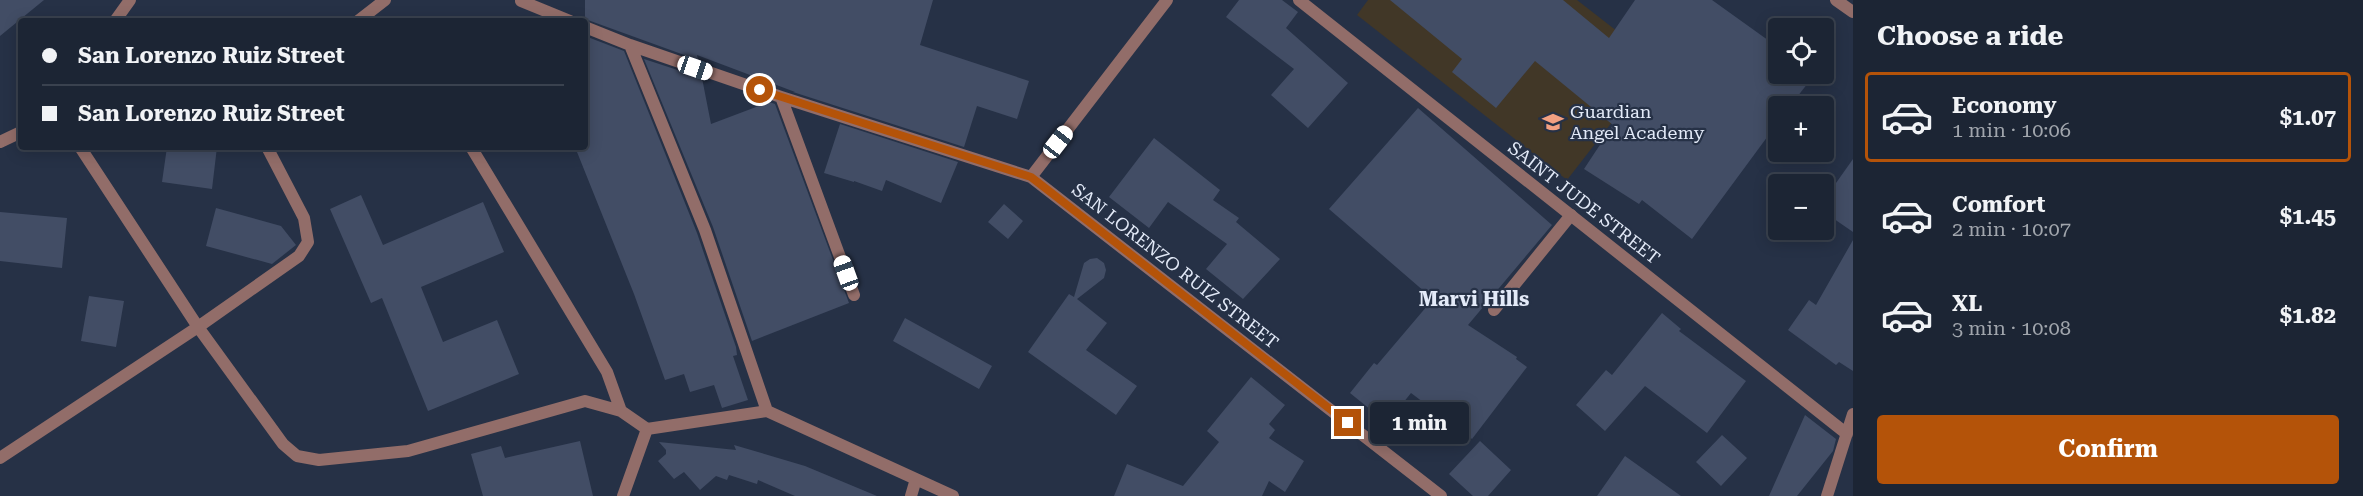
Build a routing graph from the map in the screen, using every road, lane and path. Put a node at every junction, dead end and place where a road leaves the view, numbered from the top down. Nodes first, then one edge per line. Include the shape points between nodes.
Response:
1 (130, 0) edge
2 (385, 0) edge
3 (1167, 0) edge
4 (1299, 0) edge
5 (1836, 0) edge
6 (521, 1) edge
7 (1853, 12) edge
8 (117, 18) edge
9 (362, 18) edge
10 (563, 18) edge
11 (588, 28) edge
12 (630, 45) junction
13 (782, 97) junction
14 (18, 133) edge
15 (0, 142) edge
16 (82, 150) edge
17 (269, 150) edge
18 (473, 150) edge
19 (1031, 177) junction
20 (1571, 216) junction
21 (854, 296) dead end
22 (1494, 310) dead end
23 (198, 327) junction
24 (621, 411) junction
25 (767, 411) junction
26 (1853, 414) edge
27 (647, 429) junction
28 (1847, 434) junction
29 (0, 458) edge
30 (916, 479) junction
31 (623, 496) edge
32 (911, 496) edge
33 (953, 496) edge
34 (1441, 496) edge
35 (1827, 496) edge

1 - 8 street
2 - 9 street
3 - 19 street
4 - 20 street, SAINT JUDE STREET
5 - 7 street
6 - 10 street
11 - 12 street, SAN LORENZO RUIZ STREET
12 - 13 street, SAN LORENZO RUIZ STREET
12 - 25 street via 705,230
13 - 19 street, SAN LORENZO RUIZ STREET
13 - 21 street
14 - 15 street
16 - 23 street
17 - 23 street via 304,218 308,242 299,256
18 - 24 street via 607,372
19 - 34 street, SAN LORENZO RUIZ STREET
20 - 22 street
20 - 28 street, SAINT JUDE STREET
23 - 24 street via 283,444 297,456 320,460 408,451 585,401
23 - 29 street
24 - 27 street
25 - 27 street
25 - 30 street
26 - 28 street
27 - 31 street
28 - 35 street
30 - 32 street
30 - 33 street

